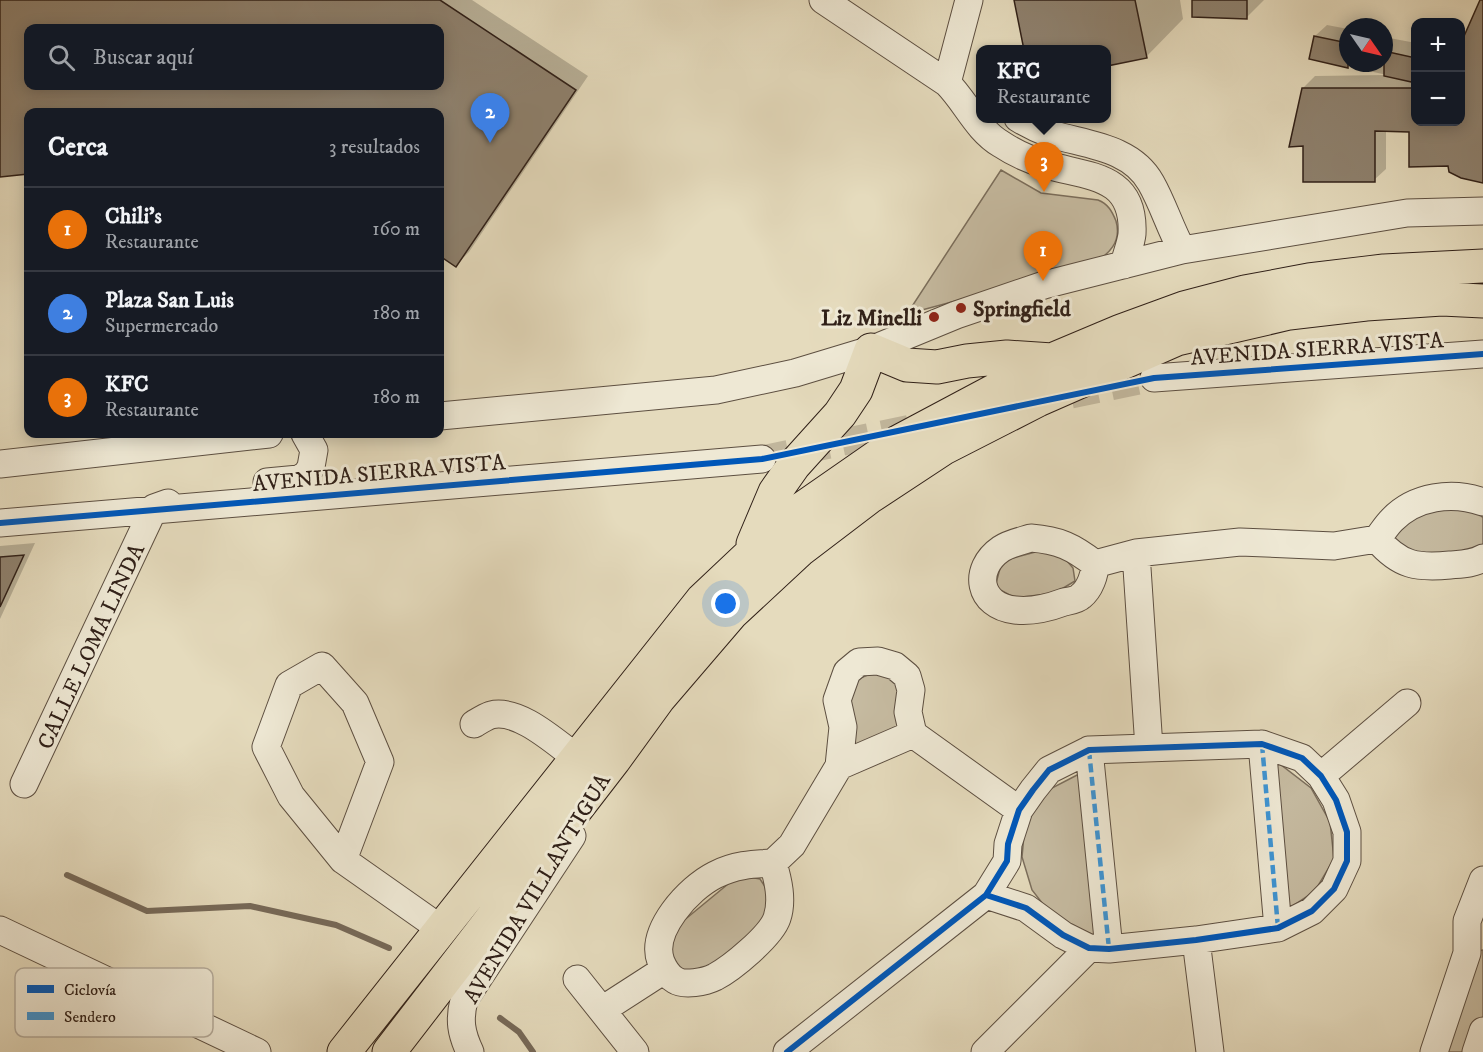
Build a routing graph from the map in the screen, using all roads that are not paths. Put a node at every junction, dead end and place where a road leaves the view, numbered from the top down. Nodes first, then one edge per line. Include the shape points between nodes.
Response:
1 (823, 0) edge
2 (969, 0) edge
3 (962, 92) edge
4 (976, 121) edge
5 (978, 123) edge
6 (1028, 123) edge
7 (1483, 211) edge
8 (1182, 249) junction
9 (1124, 265) junction
10 (1483, 266) edge
11 (1483, 301) edge
12 (871, 350) junction
13 (1483, 354) edge
14 (1052, 360) junction
15 (1154, 378) tunnel mouth
16 (444, 416) edge
17 (233, 438) edge
18 (307, 438) edge
19 (762, 459) tunnel mouth
20 (0, 464) edge
21 (1483, 501) edge
22 (154, 508) junction
23 (0, 522) edge
24 (1377, 539) junction
25 (1136, 553) junction
26 (748, 557) junction
27 (1483, 558) edge
28 (1095, 564) dead end
29 (1407, 703) dead end
30 (474, 724) dead end
31 (913, 734) junction
32 (1262, 744) junction
33 (1149, 748) junction
34 (1089, 750) junction
35 (577, 758) junction
36 (614, 760) junction
37 (839, 766) junction
38 (1321, 776) junction
39 (24, 784) dead end
40 (1019, 810) junction
41 (343, 860) junction
42 (773, 864) junction
43 (1483, 880) edge
44 (986, 895) junction
45 (1278, 928) junction
46 (441, 929) junction
47 (0, 930) edge
48 (1196, 940) junction
49 (1099, 948) junction
50 (1475, 952) edge
51 (80, 968) edge
52 (664, 970) junction
53 (577, 979) dead end
54 (602, 1010) junction
55 (213, 1031) edge
56 (1483, 1031) edge
57 (257, 1052) edge
58 (344, 1052) edge
59 (389, 1052) edge
60 (470, 1052) edge
61 (635, 1052) edge
62 (787, 1052) edge
63 (986, 1052) edge
64 (1210, 1052) edge
65 (1434, 1052) edge
66 (1476, 1052) edge

1 - 3 street
2 - 3 street
3 - 4 street
5 - 9 street via 1022,157 1101,178 1116,187 1126,200 1131,217 1132,236
6 - 8 street via 1051,134 1116,152 1134,163 1151,182
7 - 8 street via 1407,213
8 - 9 street
9 - 12 street via 1022,292
10 - 14 highway via 1384,271 1245,292 1173,311
11 - 36 highway via 1420,300 1289,313 1177,339 1038,400 944,448 868,498 801,549 731,614 658,698
12 - 14 highway via 907,365 937,367 1007,357
12 - 16 street via 795,373 716,390
12 - 26 highway via 856,390 840,414 775,492
13 - 15 street, AVENIDA SIERRA VISTA
14 - 26 highway via 898,442 790,517
17 - 20 street
18 - 22 street via 314,450 307,474 299,479 204,488
19 - 22 street, AVENIDA SIERRA VISTA
21 - 24 street via 1461,495 1421,500 1392,519
22 - 23 street, AVENIDA SIERRA VISTA
22 - 39 street, CALLE LOMA LINDA
24 - 25 street via 1334,546 1240,542
24 - 27 street via 1404,563 1426,567
25 - 28 street
25 - 33 street
26 - 35 highway via 702,600
29 - 38 street
30 - 35 street via 491,715 512,715
31 - 37 street
31 - 37 street via 907,676 895,666 878,661 859,662 847,672 837,700 843,727
31 - 40 street
32 - 33 street
32 - 38 street via 1302,758
32 - 45 street
33 - 34 street
34 - 40 street via 1049,770
34 - 49 street
35 - 46 highway
36 - 59 highway
36 - 60 street, AVENIDA VILLANTIGUA via 570,840 464,1000 460,1018
37 - 42 street via 792,845
38 - 45 street via 1336,800 1347,832 1347,861 1334,889 1311,911
40 - 44 street via 1007,861
41 - 41 street via 291,795 266,747 289,685 322,666 355,703 380,762
41 - 46 street
42 - 52 street via 743,864 714,875 689,895 659,936
42 - 52 street via 780,900 777,918 756,946 714,978 691,983 675,981
43 - 50 street via 1467,921
44 - 49 street via 1026,908 1063,935
44 - 62 street
45 - 48 street
46 - 58 highway
47 - 51 street
48 - 49 street
48 - 64 street
49 - 63 street
50 - 65 street
52 - 54 street
53 - 54 street
54 - 61 street
55 - 57 street
56 - 66 street

